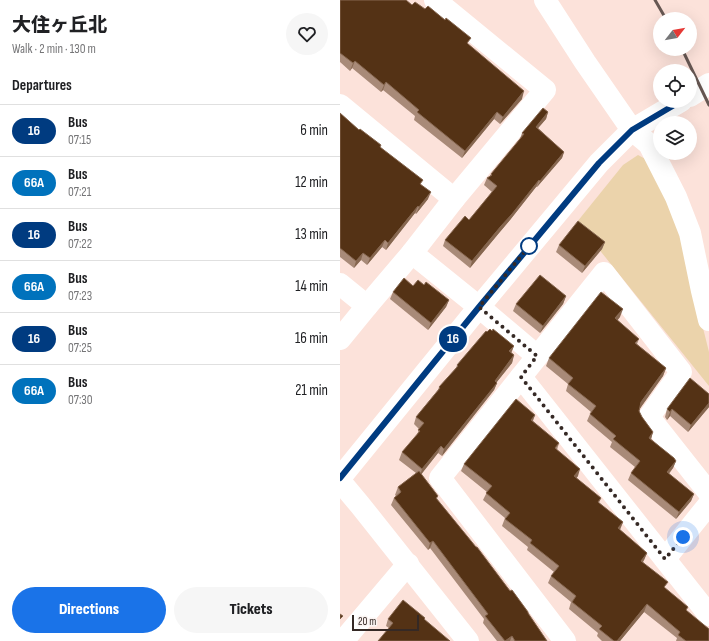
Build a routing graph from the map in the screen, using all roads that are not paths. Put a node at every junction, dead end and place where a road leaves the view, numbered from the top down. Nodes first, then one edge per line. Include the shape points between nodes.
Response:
1 (435, 0) edge
2 (544, 0) edge
3 (709, 84) edge
4 (697, 92) edge
5 (340, 105) edge
6 (670, 108) edge
7 (632, 130) junction
8 (454, 199) junction
9 (412, 253) junction
10 (340, 284) edge
11 (367, 306) junction
12 (479, 307) junction
13 (709, 320) edge
14 (340, 339) edge
15 (537, 356) junction
16 (521, 377) junction
17 (340, 478) edge
18 (340, 481) edge
19 (709, 493) edge
20 (709, 504) edge
21 (665, 559) junction
22 (408, 564) junction
23 (709, 615) edge
24 (344, 641) edge
25 (468, 641) edge
26 (565, 641) edge

1 - 8 street via 545,90
2 - 7 street
3 - 4 street
5 - 8 street
6 - 7 street
7 - 12 street via 599,163
7 - 13 street via 649,144 676,197 690,233
8 - 9 street
9 - 11 street
9 - 12 street
10 - 11 street
11 - 14 street
12 - 15 street
12 - 17 street
15 - 16 street
15 - 19 street via 604,273 681,372 649,417
16 - 21 street
16 - 26 street via 440,478
18 - 22 street
20 - 21 street
21 - 23 street
22 - 24 street
22 - 25 street

